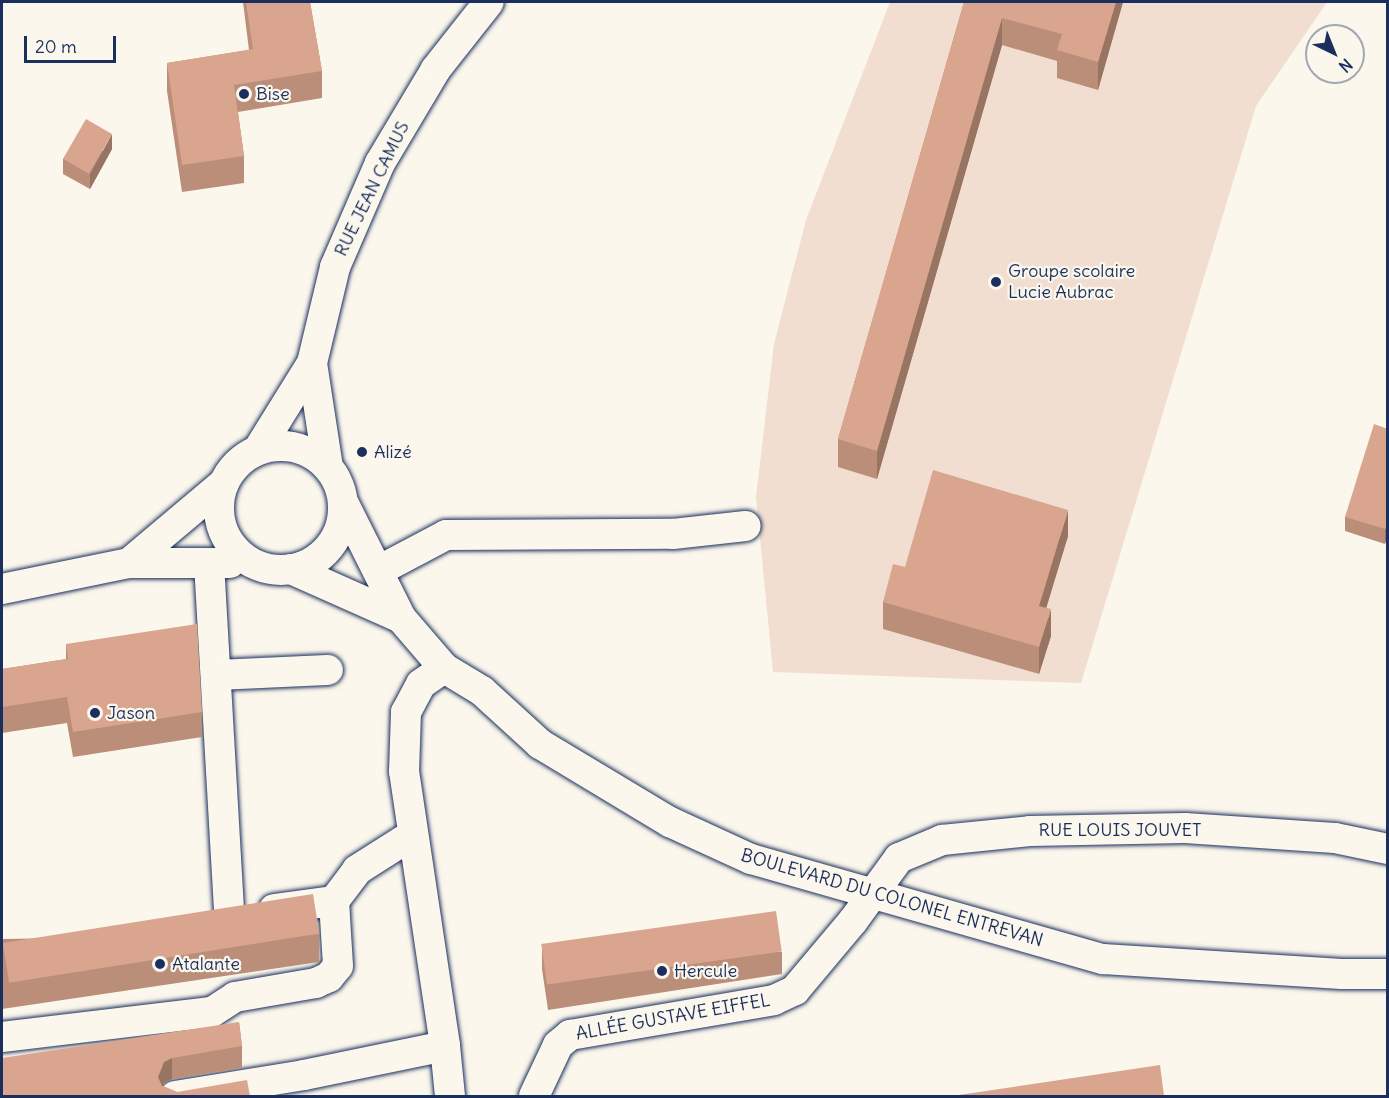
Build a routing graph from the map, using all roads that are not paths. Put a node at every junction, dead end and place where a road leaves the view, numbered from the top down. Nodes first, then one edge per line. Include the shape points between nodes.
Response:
1 (489, 2) edge
2 (312, 363) junction
3 (258, 450) junction
4 (328, 466) junction
5 (224, 483) junction
6 (343, 502) junction
7 (746, 526) dead end
8 (252, 562) junction
9 (129, 563) junction
10 (209, 563) junction
11 (291, 569) junction
12 (378, 571) junction
13 (2, 589) edge
14 (401, 618) junction
15 (444, 668) junction
16 (328, 670) dead end
17 (216, 675) junction
18 (412, 835) junction
19 (1388, 849) edge
20 (872, 893) junction
21 (334, 901) junction
22 (1388, 974) edge
23 (2, 1037) edge
24 (445, 1046) junction
25 (176, 1096) edge
26 (450, 1096) edge
27 (534, 1096) edge

1 - 2 street, RUE JEAN CAMUS via 436,69 380,163 335,267
2 - 3 street, RUE JEAN CAMUS
2 - 4 street, RUE JEAN CAMUS
3 - 4 street via 283,445 308,451
3 - 5 street via 232,469
4 - 6 street via 339,483
5 - 8 street via 219,506 222,528 234,548
5 - 9 street
6 - 11 street via 342,520 330,545 309,563
6 - 12 street, BOULEVARD DU COLONEL ENTREVAN
7 - 12 street via 673,534 446,535
8 - 10 street
8 - 11 street via 264,568
9 - 10 street
9 - 13 street
10 - 17 street
11 - 14 street, BOULEVARD DU COLONEL ENTREVAN
12 - 14 street, BOULEVARD DU COLONEL ENTREVAN
14 - 15 street, BOULEVARD DU COLONEL ENTREVAN
15 - 18 street via 421,684 406,712 404,771
15 - 20 street, BOULEVARD DU COLONEL ENTREVAN via 482,691 540,744 670,822 751,859
16 - 17 street
17 - 21 street via 218,917
18 - 21 street via 357,870
18 - 24 street
19 - 20 street, RUE LOUIS JOUVET via 1335,838 1185,828 1030,831 942,840 899,858
20 - 22 street, BOULEVARD DU COLONEL ENTREVAN via 1103,960
20 - 27 street, ALLÉE GUSTAVE EIFFEL via 795,990 774,1000 570,1035 558,1045
21 - 23 street via 338,966 329,977 316,983 235,997 212,1012
24 - 25 street via 304,1076
24 - 26 street

